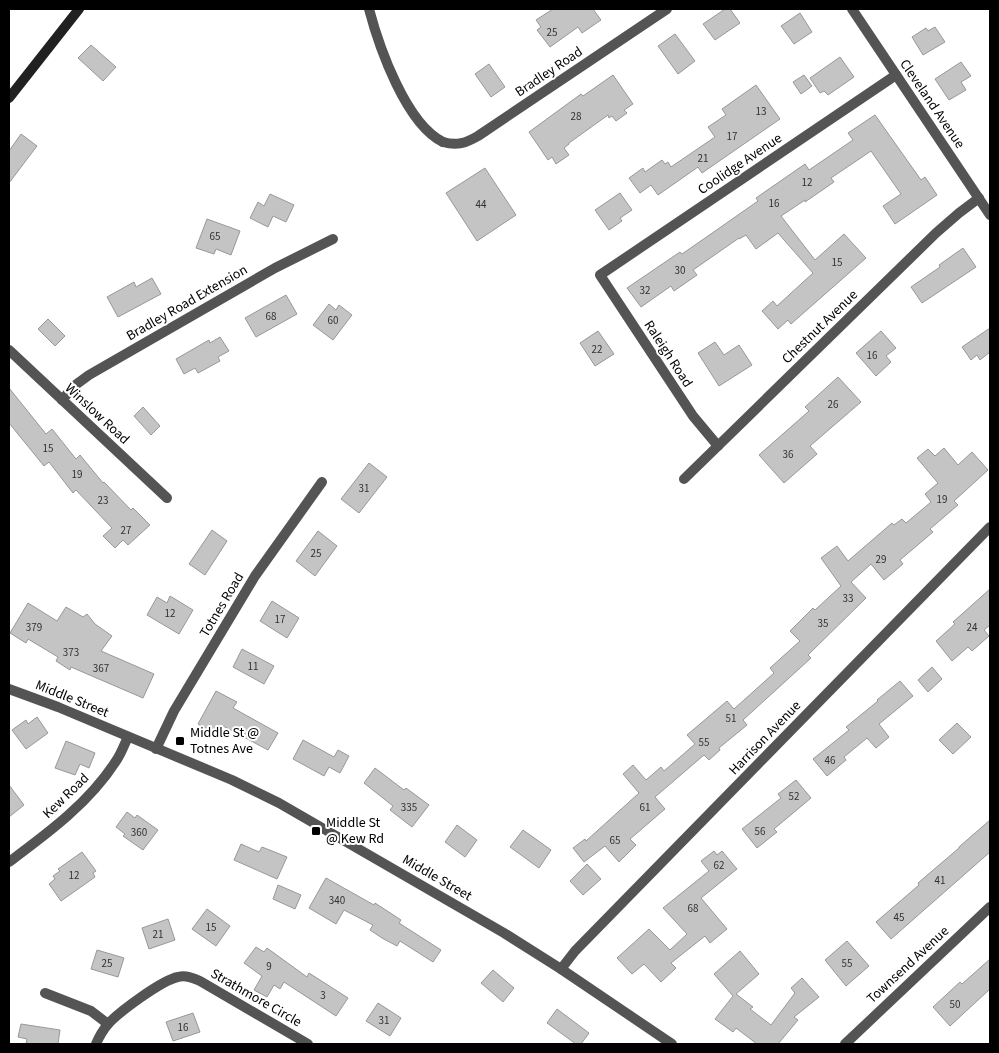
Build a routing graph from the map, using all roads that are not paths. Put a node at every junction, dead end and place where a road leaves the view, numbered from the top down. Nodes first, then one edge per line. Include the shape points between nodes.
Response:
1 (79, 9) edge
2 (369, 9) edge
3 (667, 9) edge
4 (852, 9) edge
5 (896, 75) junction
6 (9, 98) edge
7 (979, 198) junction
8 (990, 215) edge
9 (333, 240) dead end
10 (600, 275) joint
11 (9, 350) edge
12 (62, 400) junction
13 (718, 446) junction
14 (684, 479) dead end
15 (322, 482) dead end
16 (166, 498) dead end
17 (990, 527) edge
18 (9, 689) edge
19 (128, 737) junction
20 (156, 748) junction
21 (9, 862) edge
22 (990, 907) edge
23 (561, 969) junction
24 (45, 993) dead end
25 (108, 1024) junction
26 (96, 1044) edge
27 (308, 1044) edge
28 (672, 1044) edge
29 (845, 1044) edge

1 - 6 main road
2 - 3 street, Bradley Road via 404,98 430,134 443,142 457,144 478,136
4 - 5 street, Cleveland Avenue
5 - 7 street, Cleveland Avenue
5 - 10 street, Coolidge Avenue
7 - 8 street, Cleveland Avenue
7 - 13 street, Chestnut Avenue via 936,233
9 - 12 street, Bradley Road Extension via 270,271 89,375
10 - 13 street, Raleigh Road via 693,416
11 - 12 street, Winslow Road
12 - 16 street, Winslow Road
13 - 14 street, Chestnut Avenue
15 - 20 street, Totnes Road via 255,576 174,711
17 - 23 street, Harrison Avenue
18 - 19 street, Middle Street
19 - 20 street, Middle Street
19 - 21 street, Kew Road via 112,767 90,793 58,824
20 - 23 street, Middle Street via 232,780 305,817 497,928
22 - 29 street, Townsend Avenue
23 - 28 street, Middle Street
24 - 25 street via 91,1011
25 - 26 street, Strathmore Circle
25 - 27 street, Strathmore Circle via 162,983 186,976

